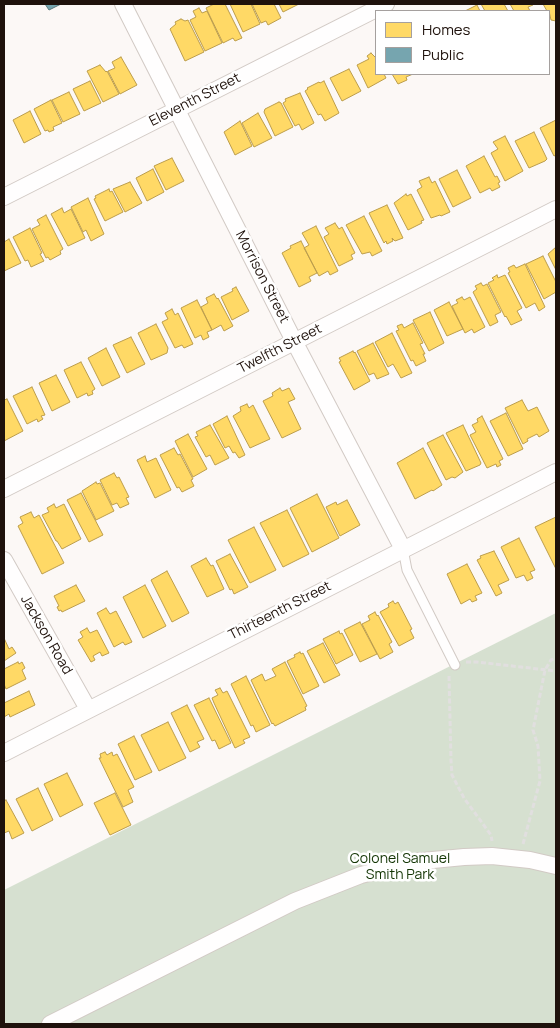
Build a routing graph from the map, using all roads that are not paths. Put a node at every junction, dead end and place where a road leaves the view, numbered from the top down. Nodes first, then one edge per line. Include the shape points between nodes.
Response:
1 (123, 4) edge
2 (386, 4) edge
3 (177, 110) junction
4 (4, 197) edge
5 (556, 209) edge
6 (294, 341) junction
7 (556, 472) edge
8 (4, 489) edge
9 (403, 548) junction
10 (4, 560) edge
11 (455, 665) road end
12 (88, 709) junction
13 (4, 753) edge
14 (556, 866) edge
15 (50, 1024) edge

1 - 3 street, Morrison Street
2 - 3 street, Eleventh Street
3 - 4 street, Eleventh Street
3 - 6 street, Morrison Street
5 - 6 street, Twelfth Street
6 - 8 street, Twelfth Street
6 - 9 street, Morrison Street
7 - 9 street, Thirteenth Street
9 - 11 lane via 407,570
9 - 12 street, Thirteenth Street
10 - 12 street, Jackson Road
12 - 13 street, Thirteenth Street
14 - 15 street via 492,856 455,857 412,862 361,875 294,901

